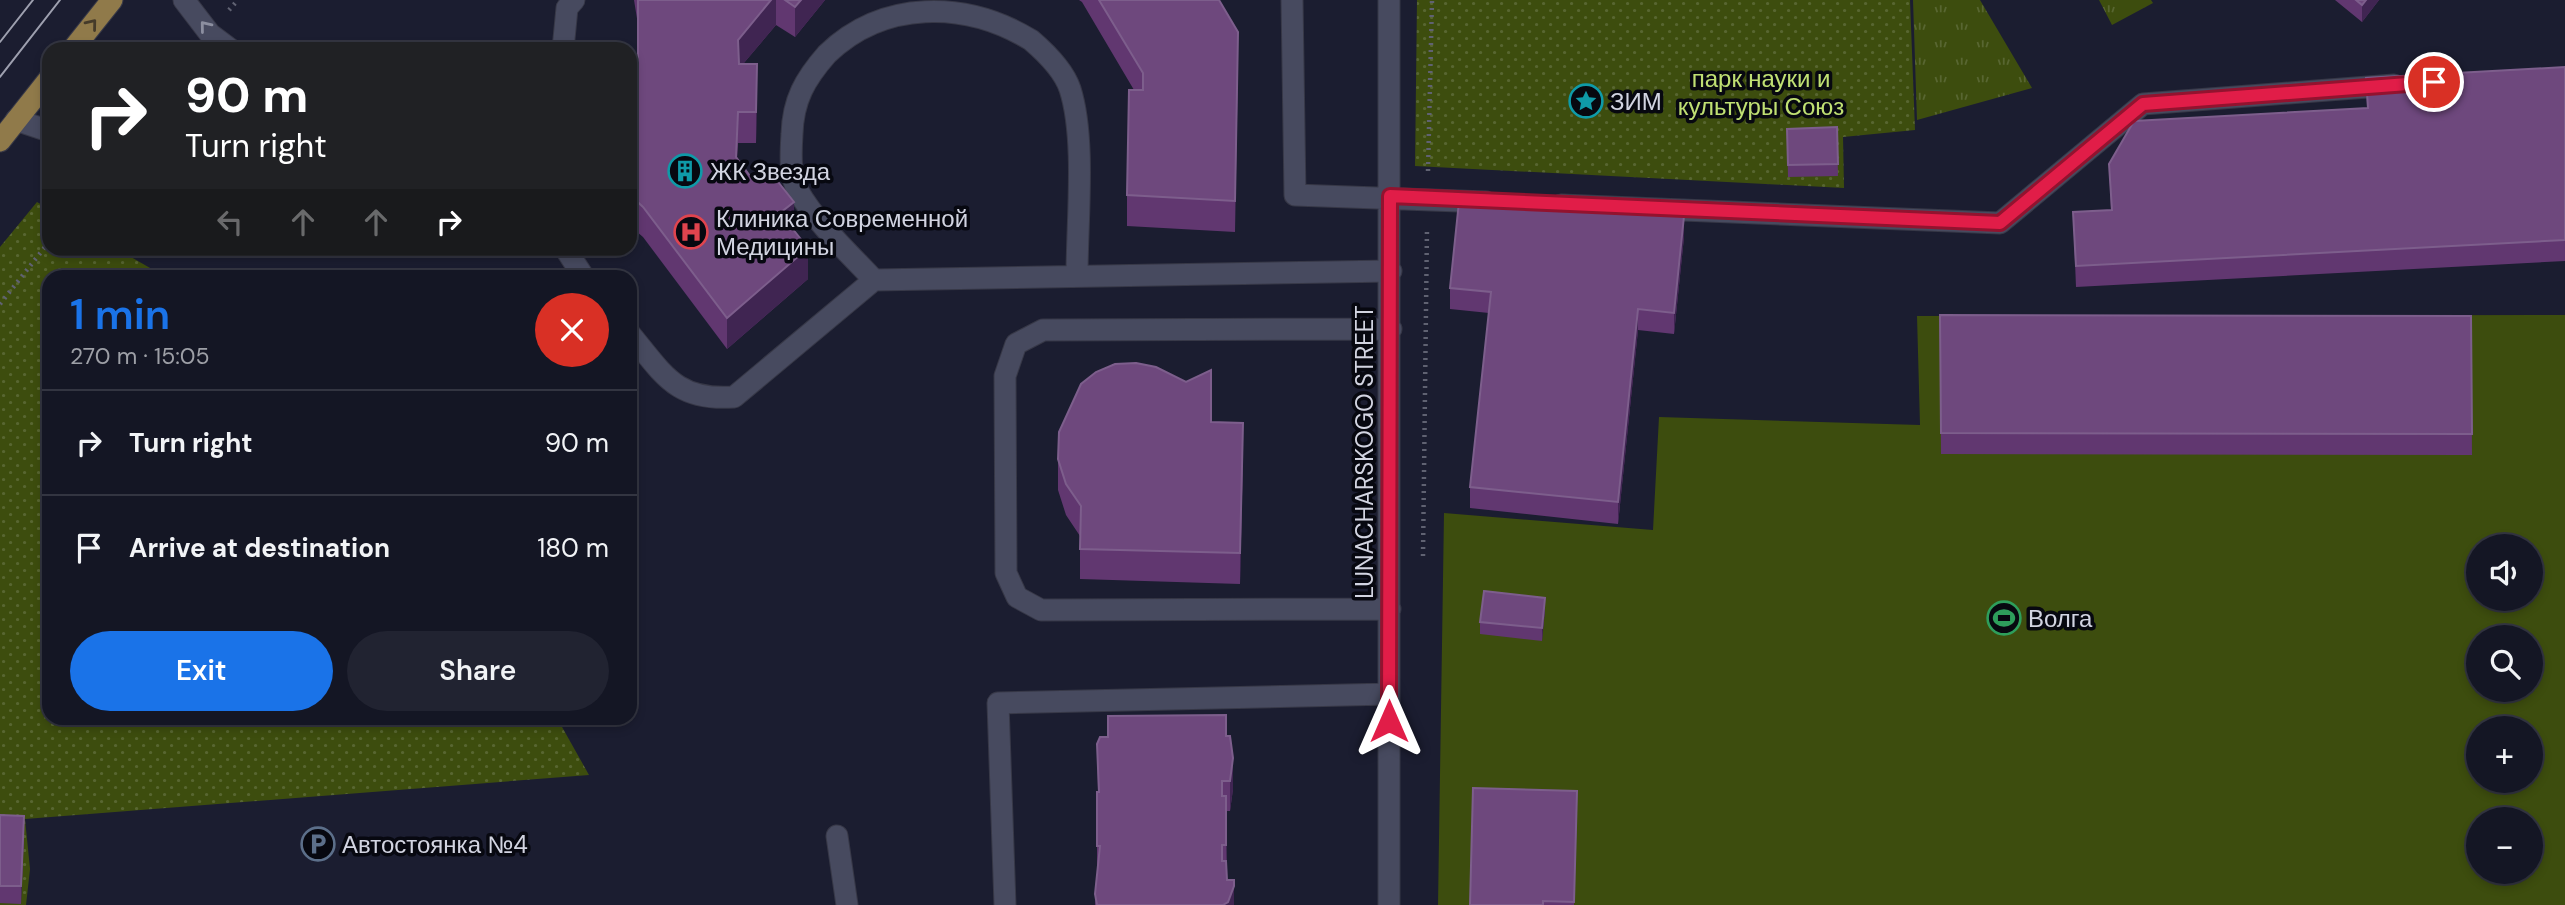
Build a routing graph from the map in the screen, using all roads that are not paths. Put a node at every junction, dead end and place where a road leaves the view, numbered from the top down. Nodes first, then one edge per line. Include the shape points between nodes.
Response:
1 (112, 0) edge
2 (184, 0) edge
3 (574, 0) edge
4 (1292, 0) edge
5 (1389, 0) edge
6 (79, 42) edge
7 (220, 42) edge
8 (565, 42) edge
9 (2416, 83) edge
10 (42, 88) edge
11 (16, 121) junction
12 (42, 129) edge
13 (0, 141) edge
14 (1390, 196) junction
15 (1511, 203) edge
16 (1539, 204) edge
17 (1391, 271) junction
18 (1077, 275) junction
19 (874, 280) junction
20 (1391, 329) junction
21 (637, 342) edge
22 (1390, 608) junction
23 (1389, 694) junction
24 (837, 836) dead end
25 (847, 905) edge
26 (1005, 905) edge
27 (1389, 905) edge

6 -> 1 main road
7 -> 2 street
3 - 8 street via 567,8
4 - 14 street via 1295,195
5 - 14 street, LUNACHARSKOGO STREET
9 - 16 street via 2143,104 2000,223
10 - 11 main road
11 - 12 street
11 - 13 main road
14 - 15 street
14 - 17 street, LUNACHARSKOGO STREET
17 - 18 street
17 - 20 street, LUNACHARSKOGO STREET
18 - 19 street
18 - 19 street via 1078,130 1070,88 1045,51 1014,27 979,11 933,3 890,10 856,25 806,77 793,117 796,189
19 - 21 street via 734,397 707,399 671,383
20 - 22 street, LUNACHARSKOGO STREET
20 - 22 street via 1043,330 1016,344 1005,376 1006,573 1017,597 1041,610
22 - 23 street, LUNACHARSKOGO STREET
23 - 26 street via 998,703
23 - 27 street, LUNACHARSKOGO STREET
24 - 25 street

